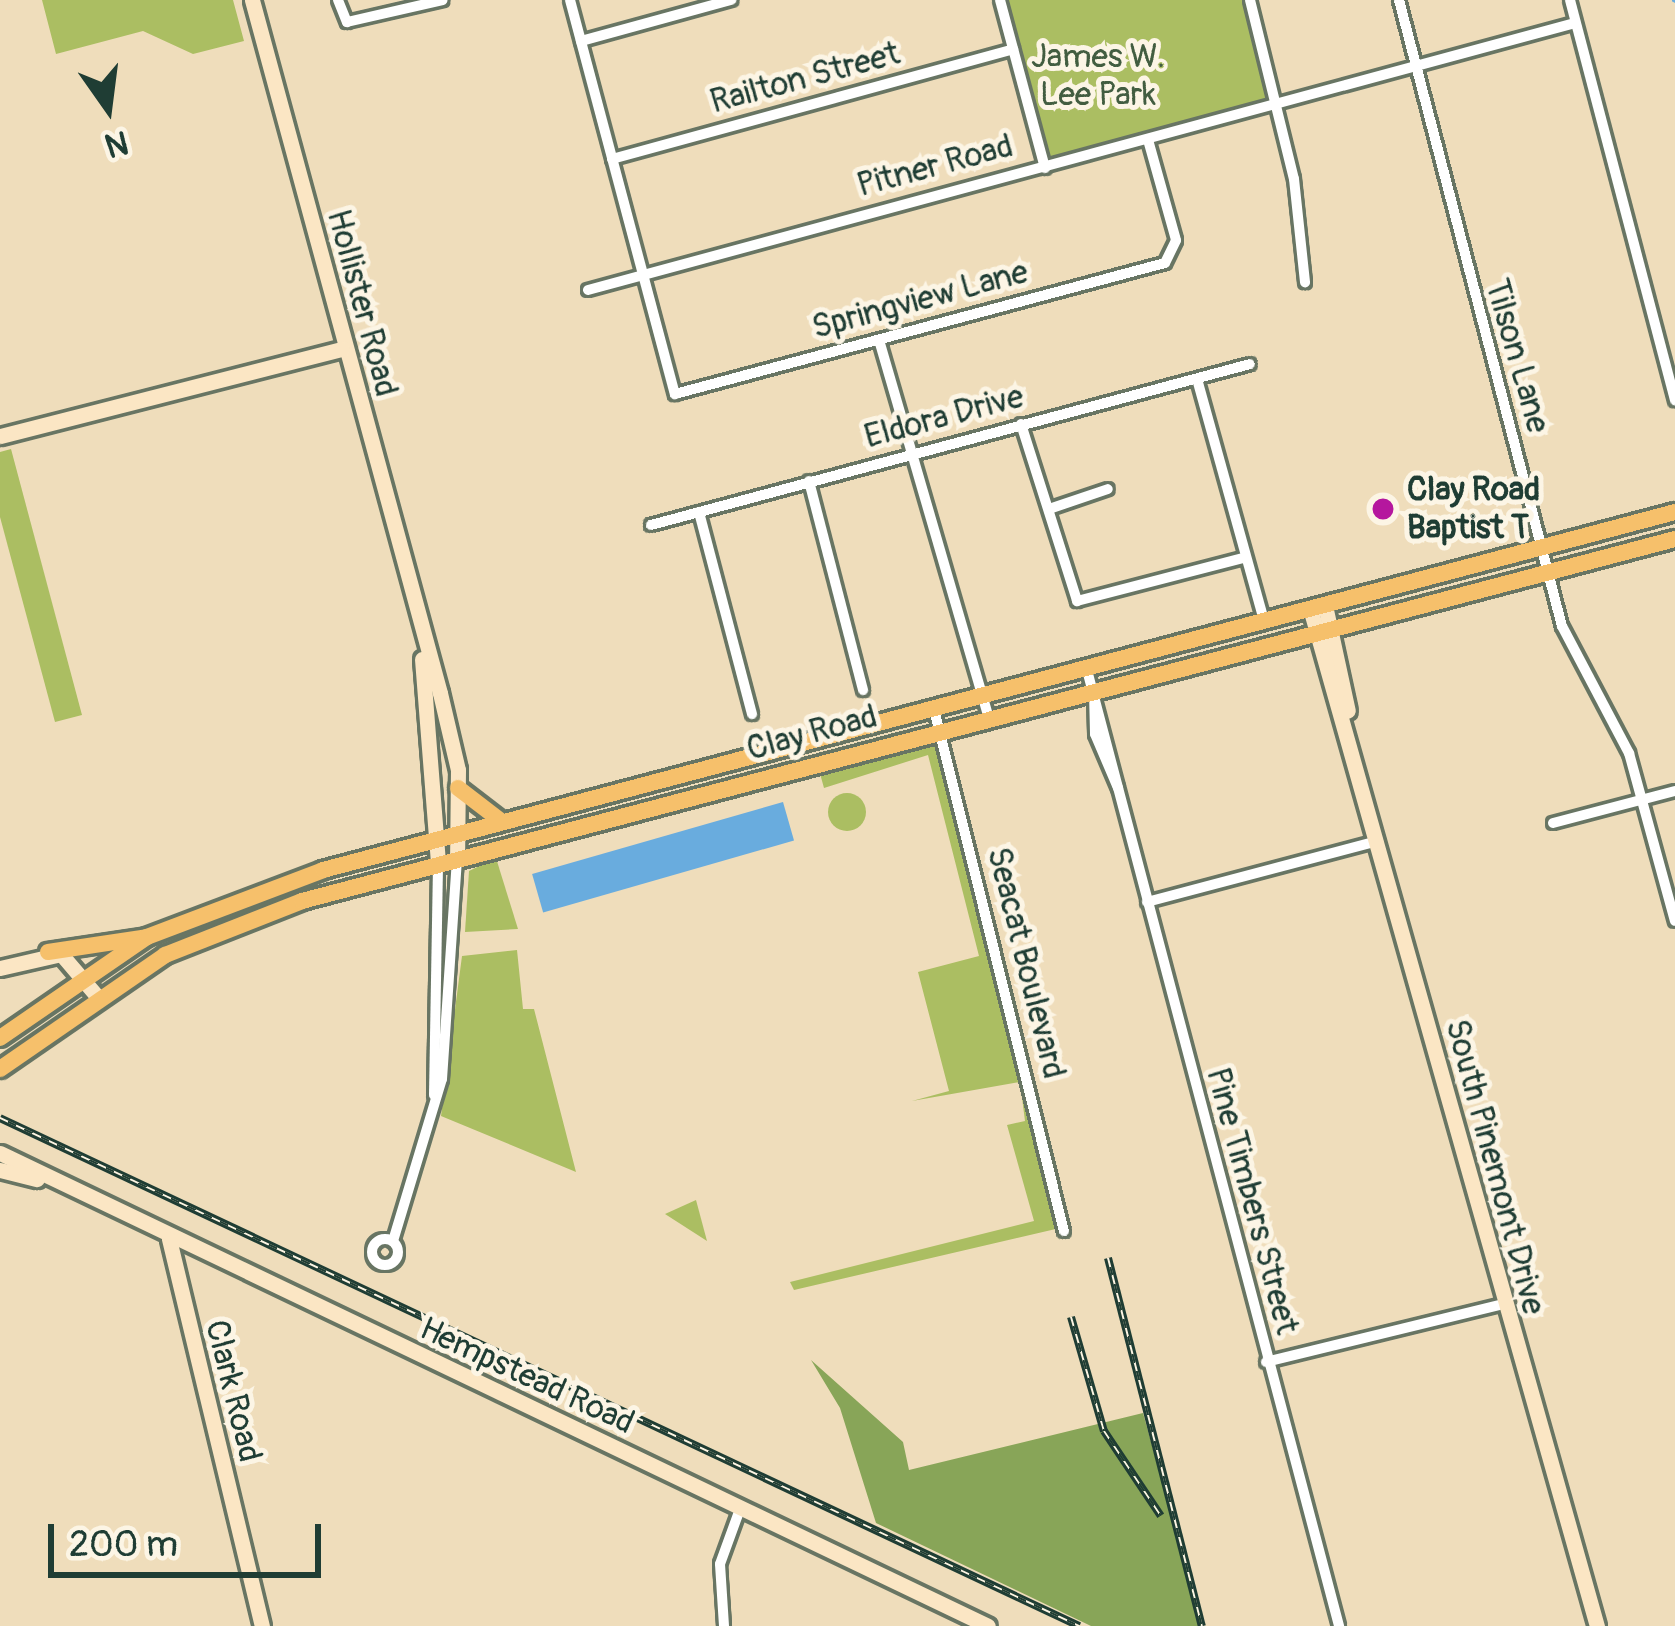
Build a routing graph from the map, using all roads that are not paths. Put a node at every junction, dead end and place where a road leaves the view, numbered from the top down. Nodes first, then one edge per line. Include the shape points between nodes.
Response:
1 (251, 0) edge
2 (338, 0) edge
3 (443, 0) edge
4 (570, 0) edge
5 (730, 0) edge
6 (1000, 0) edge
7 (1250, 0) edge
8 (1399, 0) edge
9 (1570, 0) edge
10 (1575, 23) junction
11 (581, 41) junction
12 (1013, 49) junction
13 (1416, 65) junction
14 (1275, 100) junction
15 (1148, 140) junction
16 (612, 159) junction
17 (1045, 168) junction
18 (644, 276) junction
19 (1305, 282) dead end
20 (588, 290) dead end
21 (878, 340) junction
22 (342, 349) junction
23 (1250, 364) dead end
24 (1197, 379) junction
25 (1675, 400) edge
26 (1021, 424) junction
27 (0, 436) edge
28 (909, 452) junction
29 (808, 481) junction
30 (1108, 489) dead end
31 (1049, 508) junction
32 (699, 512) junction
33 (1675, 512) edge
34 (651, 525) dead end
35 (1675, 539) edge
36 (1541, 546) junction
37 (1243, 558) junction
38 (1548, 572) junction
39 (1318, 606) junction
40 (417, 620) junction
41 (1264, 621) junction
42 (1324, 630) junction
43 (1087, 670) junction
44 (863, 690) dead end
45 (1094, 692) junction
46 (983, 696) junction
47 (934, 709) junction
48 (752, 714) dead end
49 (989, 718) junction
50 (940, 730) junction
51 (449, 731) junction
52 (430, 734) junction
53 (798, 745) junction
54 (804, 766) junction
55 (458, 788) junction
56 (1675, 791) edge
57 (608, 796) junction
58 (1644, 799) junction
59 (614, 817) junction
60 (508, 822) junction
61 (1553, 823) dead end
62 (458, 835) junction
63 (439, 840) junction
64 (1378, 841) junction
65 (448, 862) junction
66 (1147, 902) junction
67 (215, 908) junction
68 (1675, 921) edge
69 (225, 927) junction
70 (148, 937) junction
71 (48, 952) junction
72 (27, 961) junction
73 (0, 968) edge
74 (82, 978) junction
75 (95, 995) junction
76 (433, 995) junction
77 (452, 995) junction
78 (0, 1038) edge
79 (0, 1069) edge
80 (434, 1104) junction
81 (0, 1154) edge
82 (0, 1170) edge
83 (40, 1179) junction
84 (1064, 1231) dead end
85 (169, 1239) junction
86 (393, 1241) dead end
87 (1499, 1304) junction
88 (1266, 1362) junction
89 (740, 1509) junction
90 (262, 1626) edge
91 (724, 1626) edge
92 (988, 1626) edge
93 (1339, 1626) edge
94 (1597, 1626) edge

1 - 22 street, Hollister Road
2 - 3 street via 347,22
4 - 11 street
5 - 11 street
6 - 12 street
7 - 14 street
8 - 13 street, Tilson Lane
9 - 10 street
10 - 13 street, Pitner Road
10 - 25 street
11 - 16 street
12 - 16 street, Railton Street
12 - 17 street
13 - 14 street, Pitner Road
13 - 36 street, Tilson Lane
14 - 15 street, Pitner Road
14 - 19 street
15 - 17 street, Pitner Road
15 - 21 street, Springview Lane via 1174,253
16 - 18 street
17 - 18 street, Pitner Road
18 - 20 street, Pitner Road
18 - 21 street, Springview Lane via 675,394
21 - 28 street
22 - 27 street
22 - 40 street, Hollister Road
23 - 24 street, Eldora Drive
24 - 26 street, Eldora Drive
24 - 37 street
26 - 28 street, Eldora Drive
26 - 31 street
28 - 29 street, Eldora Drive
28 - 46 street
29 - 32 street, Eldora Drive
29 - 44 street
30 - 31 street
31 - 37 street via 1077,601
32 - 34 street, Eldora Drive
32 - 48 street
33 - 36 main road, Clay Road
35 - 38 main road, Clay Road
36 - 38 street, Tilson Lane
36 - 39 main road, Clay Road
37 - 41 street
38 - 42 main road, Clay Road
38 - 58 street, Tilson Lane
39 - 41 main road, Clay Road
39 - 42 street, South Pinemont Drive
40 - 51 street, Hollister Road
40 - 52 street, Hollister Road
41 - 43 main road, Clay Road
42 - 45 main road, Clay Road
42 - 64 street, South Pinemont Drive
43 - 45 street, Pine Timbers Street
43 - 46 main road, Clay Road
45 - 49 main road, Clay Road
45 - 66 street, Pine Timbers Street via 1095,734 1118,788
46 - 47 main road, Clay Road
46 - 49 street
47 - 50 street, Seacat Boulevard
47 - 53 main road, Clay Road
49 - 50 main road, Clay Road
50 - 54 main road, Clay Road
50 - 84 street, Seacat Boulevard
51 - 52 street
51 - 55 street, Hollister Road
52 - 63 street, Hollister Road
53 - 54 main road
53 - 57 main road, Clay Road
54 - 59 main road, Clay Road
55 - 60 main road via 477,813
55 - 62 street, Hollister Road
56 - 58 street
57 - 59 main road
57 - 60 main road, Clay Road
58 - 61 street
58 - 68 street, Tilson Lane
59 - 65 main road, Clay Road
60 - 62 main road, Clay Road
62 - 63 main road, Clay Road
62 - 65 street, Hollister Road
63 - 65 street, Hollister Road
63 - 67 main road, Clay Road
64 - 66 street
64 - 87 street, South Pinemont Drive
65 - 69 main road, Clay Road
65 - 76 street, Hollister Road
65 - 77 street, Hollister Road
66 - 88 street, Pine Timbers Street
67 - 69 main road
67 - 70 main road, Clay Road
69 - 75 main road, Clay Road
70 - 71 main road
70 - 74 main road, Clay Road
71 - 72 street
71 - 74 street
72 - 73 street
72 - 74 street via 59,962
74 - 75 street
74 - 78 main road, Clay Road
75 - 79 main road, Clay Road
76 - 77 street
76 - 80 street, Hollister Road
77 - 80 street, Hollister Road
80 - 86 street, Hollister Road
81 - 83 street, Hempstead Road
82 - 83 street, Hempstead Road
83 - 85 street, Hempstead Road
85 - 89 street, Hempstead Road
85 - 90 street, Clark Road
87 - 88 street
87 - 94 street, South Pinemont Drive
88 - 93 street, Pine Timbers Street
89 - 91 street via 720,1564
89 - 92 street, Hempstead Road

